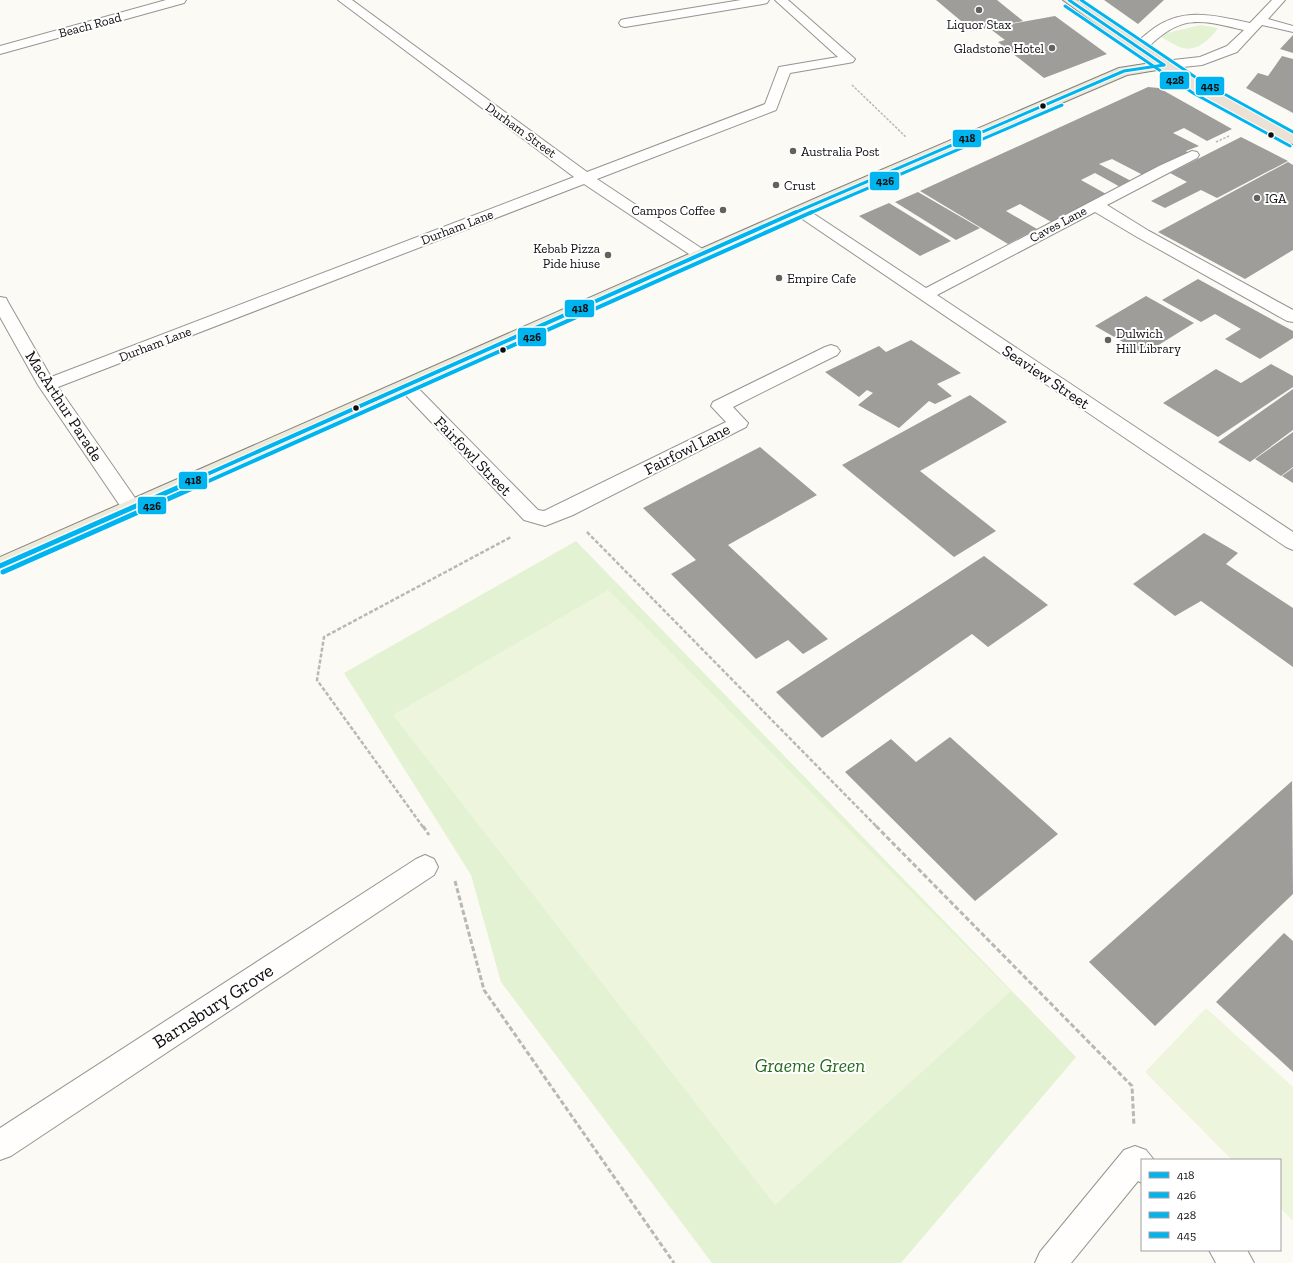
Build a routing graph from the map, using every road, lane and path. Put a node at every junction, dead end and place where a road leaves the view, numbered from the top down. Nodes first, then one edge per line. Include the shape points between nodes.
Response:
1 (180, 0) edge
2 (344, 0) edge
3 (763, 0) edge
4 (781, 0) edge
5 (1069, 0) edge
6 (1279, 0) edge
7 (625, 23) dead end
8 (1256, 24) junction
9 (1291, 29) dead end
10 (1138, 49) junction
11 (0, 50) edge
12 (829, 62) junction
13 (1164, 65) junction
14 (1234, 133) dead end
15 (909, 140) dead end
16 (1293, 140) edge
17 (1216, 142) dead end
18 (1192, 155) dead end
19 (585, 178) junction
20 (1095, 205) junction
21 (800, 211) junction
22 (701, 255) junction
23 (925, 295) junction
24 (0, 302) edge
25 (1293, 317) edge
26 (831, 351) dead end
27 (47, 385) junction
28 (406, 386) junction
29 (132, 508) junction
30 (566, 510) junction
31 (545, 519) junction
32 (1293, 542) edge
33 (0, 566) edge
34 (434, 842) dead end
35 (425, 867) dead end
36 (454, 875) dead end
37 (0, 1145) edge
38 (1139, 1164) edge
39 (1226, 1251) edge
40 (674, 1263) edge
41 (1051, 1263) edge
42 (1238, 1263) edge

1 - 11 street, Beach Road
2 - 19 street, Durham Street
3 - 7 street
4 - 12 street, Durham Lane via 848,59
5 - 10 highway
6 - 8 street
8 - 9 street
8 - 10 street via 1204,19 1182,20 1165,26
8 - 13 street via 1232,49 1219,56 1202,61
10 - 13 highway
12 - 15 path
12 - 19 street, Durham Lane via 784,70 771,107
13 - 16 highway
13 - 21 main road via 1124,71
14 - 17 path
18 - 20 street, Caves Lane
19 - 22 street, Durham Street
19 - 27 street, Durham Lane
20 - 23 street, Caves Lane
20 - 25 street
21 - 22 main road
21 - 23 street, Seaview Street
22 - 28 main road
23 - 32 street, Seaview Street
24 - 27 street, MacArthur Parade
26 - 30 street, Fairfowl Lane via 720,406 739,423
27 - 29 street, MacArthur Parade
28 - 29 main road
28 - 31 street, Fairfowl Street via 531,515
29 - 33 main road
30 - 31 street, Fairfowl Lane
30 - 38 path via 1132,1086
31 - 34 path via 324,637 317,680
35 - 37 street, Barnsbury Grove
36 - 40 path via 484,990
38 - 41 street
39 - 42 street

